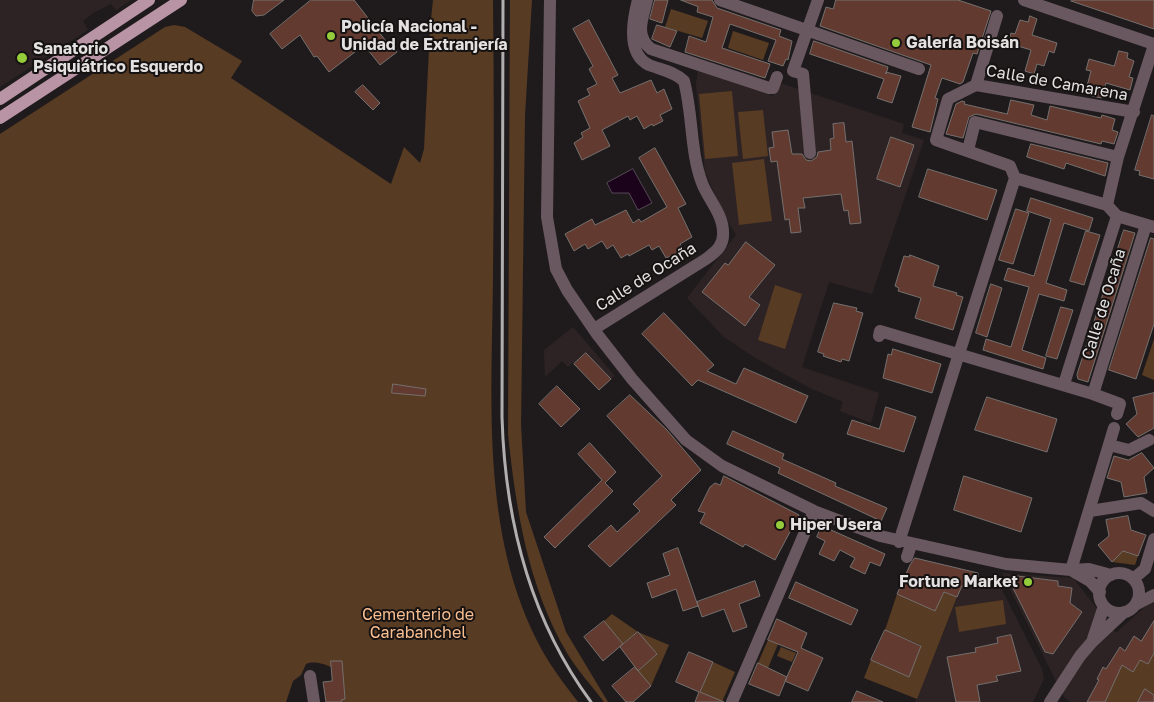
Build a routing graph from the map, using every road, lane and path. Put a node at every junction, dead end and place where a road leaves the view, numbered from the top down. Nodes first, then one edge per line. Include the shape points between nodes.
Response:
1 (150, 0) edge
2 (181, 0) edge
3 (550, 0) edge
4 (638, 0) edge
5 (647, 0) edge
6 (720, 0) edge
7 (818, 0) edge
8 (1024, 0) edge
9 (996, 16) dead end
10 (637, 21) junction
11 (807, 30) junction
12 (1154, 45) edge
13 (919, 69) dead end
14 (777, 77) dead end
15 (976, 85) junction
16 (0, 99) edge
17 (1134, 112) junction
18 (0, 118) edge
19 (968, 150) junction
20 (810, 153) dead end
21 (1118, 157) junction
22 (1015, 178) junction
23 (1107, 205) junction
24 (1117, 216) junction
25 (1150, 226) edge
26 (594, 329) junction
27 (879, 336) dead end
28 (960, 354) junction
29 (1064, 384) junction
30 (1093, 394) junction
31 (1117, 414) dead end
32 (1114, 428) dead end
33 (1149, 440) dead end
34 (1109, 445) junction
35 (1090, 511) junction
36 (814, 512) junction
37 (1154, 512) edge
38 (1154, 539) edge
39 (905, 543) junction
40 (907, 557) dead end
41 (1071, 570) junction
42 (1111, 575) junction
43 (1154, 576) edge
44 (1134, 579) junction
45 (1100, 592) junction
46 (1154, 595) edge
47 (1104, 606) junction
48 (1130, 609) junction
49 (1092, 642) junction
50 (310, 676) dead end
51 (314, 702) edge
52 (732, 702) edge
53 (1050, 702) edge

1 - 16 main road
2 - 18 main road
3 - 26 street, Calle de Ocaña via 547,217 556,270
4 - 10 street, Calle de Ocaña
5 - 10 street
6 - 11 street
7 - 11 street
8 - 12 street, Calle de Camarena
9 - 15 street, Calle de Camarena
10 - 14 street via 641,37 651,49 769,88 773,88
10 - 26 street, Calle de Ocaña via 635,46 641,58 647,64 679,76 684,82 696,163 702,185 720,216 723,241 718,251
11 - 13 street
11 - 20 street via 793,71 803,74
12 - 17 street, Calle de Camarena
15 - 17 street, Calle de Camarena
15 - 19 street, Calle de Camarena via 948,99 936,140
17 - 21 street, Calle de Camarena
19 - 21 street via 975,122
19 - 22 street via 1010,166
21 - 23 street, Calle de Camarena
22 - 23 street
22 - 28 street
23 - 24 street
24 - 25 street, Calle de Ocaña
24 - 29 street, Calle de Ocaña
25 - 30 street, Calle de Ocaña
26 - 36 street, Calle de Ocaña via 632,379 686,440 722,466
27 - 28 street via 880,331
28 - 29 street
28 - 39 street
29 - 30 street
30 - 31 street via 1120,404
32 - 34 street
33 - 34 street via 1129,450
34 - 35 street
35 - 37 street via 1141,503
35 - 41 street
36 - 39 street, Calle de Ocaña
36 - 52 street
38 - 44 street via 1145,569
39 - 40 street
39 - 41 street, Calle de Ocaña via 1006,564
41 - 42 street, Calle de Ocaña via 1089,569
41 - 45 street, Calle de Ocaña via 1090,581
42 - 44 street via 1123,573
42 - 45 street via 1103,582
43 - 44 street
44 - 48 street via 1139,589
45 - 47 street
46 - 48 street
47 - 48 street via 1114,612
47 - 49 street
48 - 49 street
49 - 53 street
50 - 51 street

